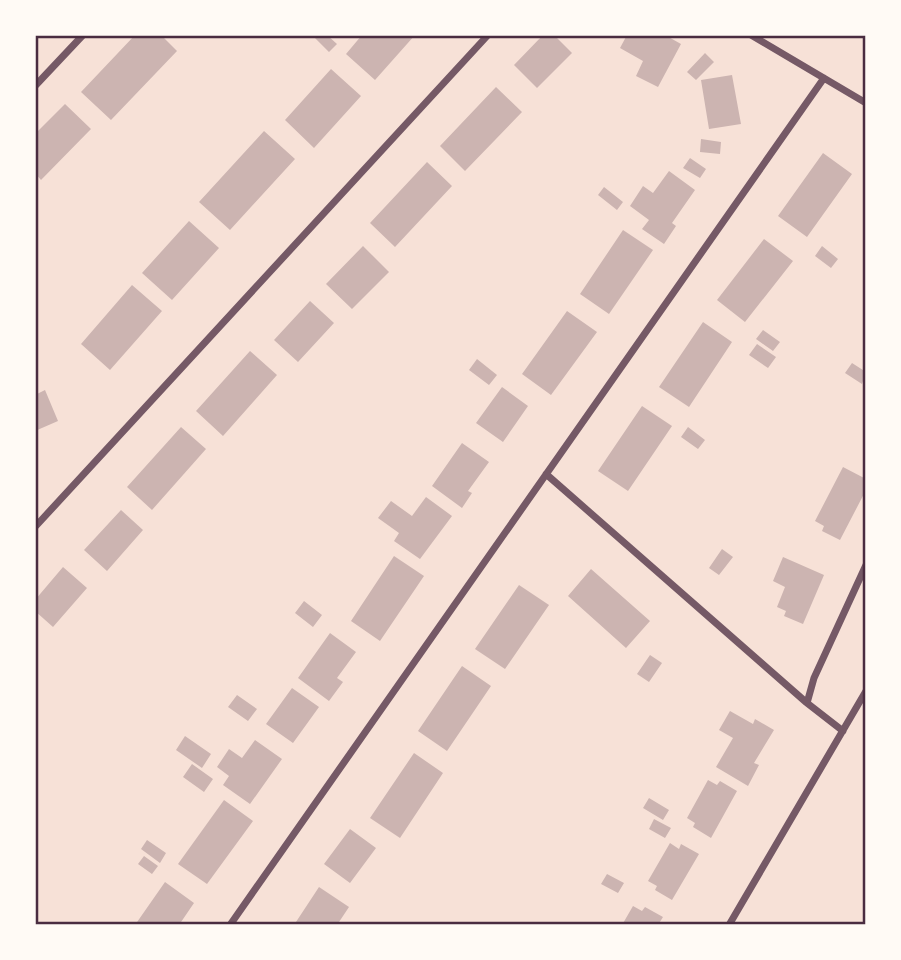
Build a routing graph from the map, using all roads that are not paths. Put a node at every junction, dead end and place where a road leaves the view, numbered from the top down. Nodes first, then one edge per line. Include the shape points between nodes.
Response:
1 (83, 35) edge
2 (488, 35) edge
3 (751, 35) edge
4 (824, 78) junction
5 (35, 86) edge
6 (866, 103) edge
7 (546, 474) junction
8 (35, 514) edge
9 (42, 520) junction
10 (35, 527) edge
11 (866, 565) edge
12 (866, 691) edge
13 (807, 703) junction
14 (843, 731) junction
15 (230, 925) edge
16 (729, 925) edge

1 - 5 street
2 - 9 street
3 - 4 street
4 - 6 street
4 - 7 street
7 - 13 street
7 - 15 street
8 - 9 street
9 - 10 street
11 - 13 street
12 - 14 street
13 - 14 street
14 - 16 street

